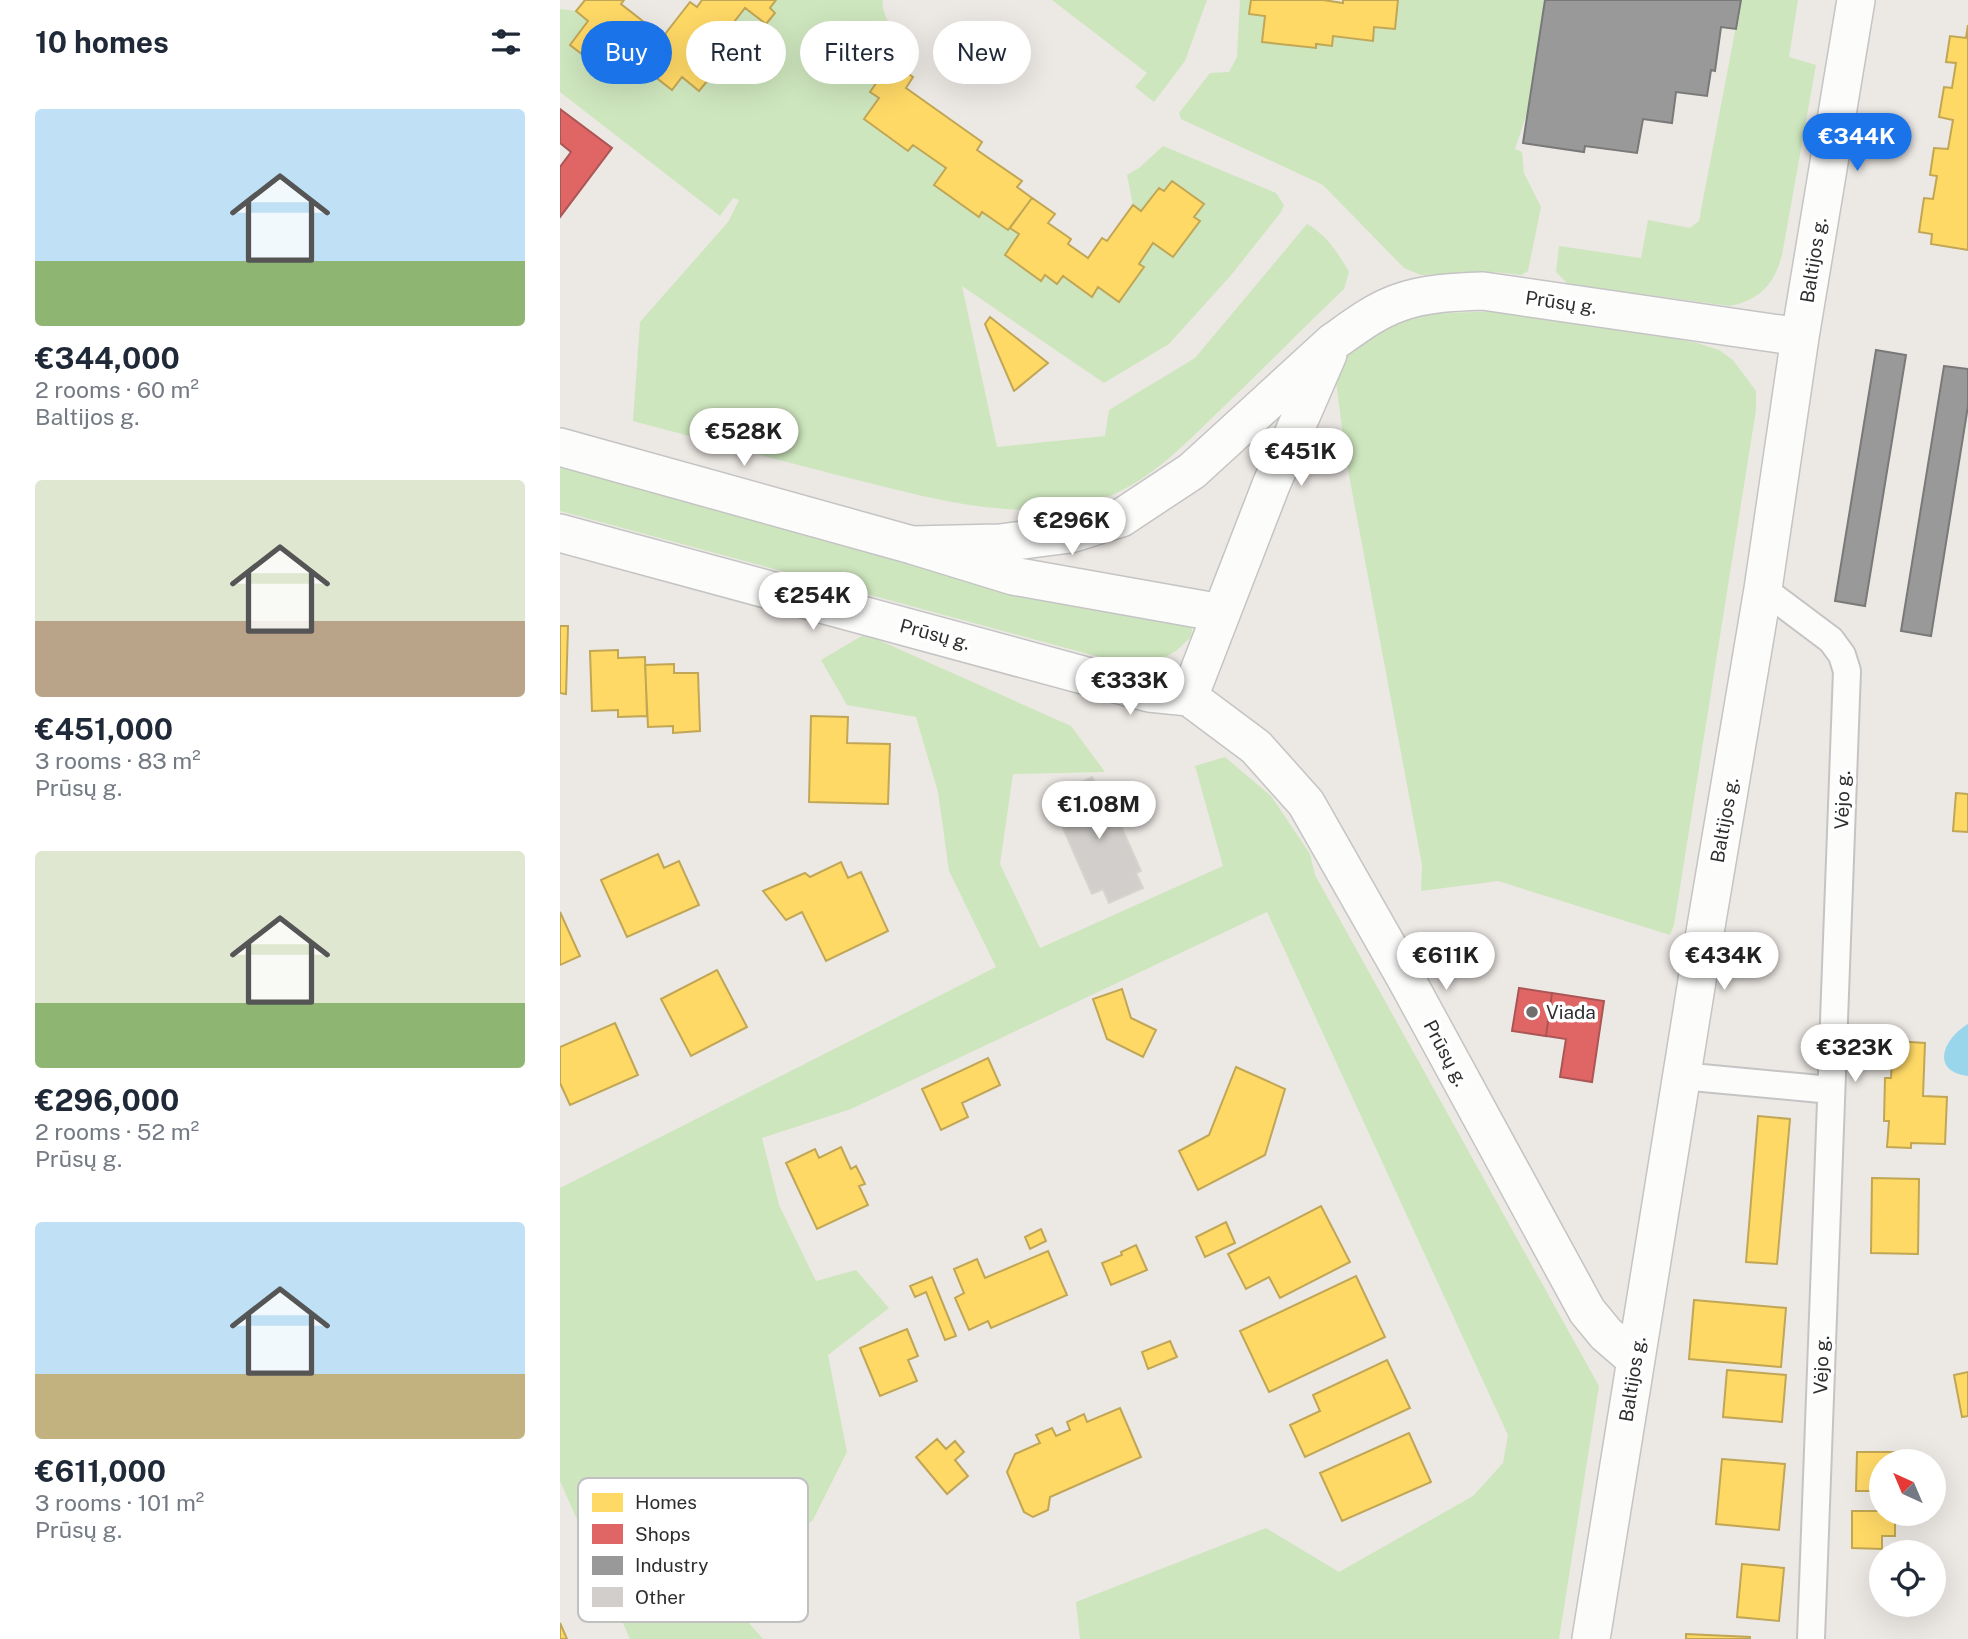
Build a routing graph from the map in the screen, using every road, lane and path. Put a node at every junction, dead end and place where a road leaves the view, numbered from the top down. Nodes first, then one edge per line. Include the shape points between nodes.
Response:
1 (1856, 0) edge
2 (1800, 337) junction
3 (1333, 342) junction
4 (560, 447) edge
5 (560, 533) edge
6 (912, 545) junction
7 (1763, 589) junction
8 (1221, 613) junction
9 (1189, 697) junction
10 (1681, 1076) junction
11 (1831, 1090) junction
12 (1635, 1359) junction
13 (1591, 1639) edge
14 (1811, 1639) edge

1 - 2 main road, Baltijos g.
2 - 3 main road, Prūsų g. via 1483,290 1437,293 1397,303
2 - 7 main road, Baltijos g.
3 - 6 main road, Prūsų g. via 1192,471 1121,518 1059,536
3 - 8 main road
4 - 6 main road, Prūsų g.
5 - 9 main road, Prūsų g. via 1149,693
6 - 8 main road, Prūsų g. via 1013,576
7 - 10 main road, Baltijos g.
7 - 11 street, Vėjo g. via 1831,640 1847,671
8 - 9 main road
9 - 12 main road, Prūsų g. via 1256,747 1306,803 1587,1311
10 - 11 street
10 - 12 main road, Baltijos g.
11 - 14 street, Vėjo g.
12 - 13 main road, Baltijos g.

